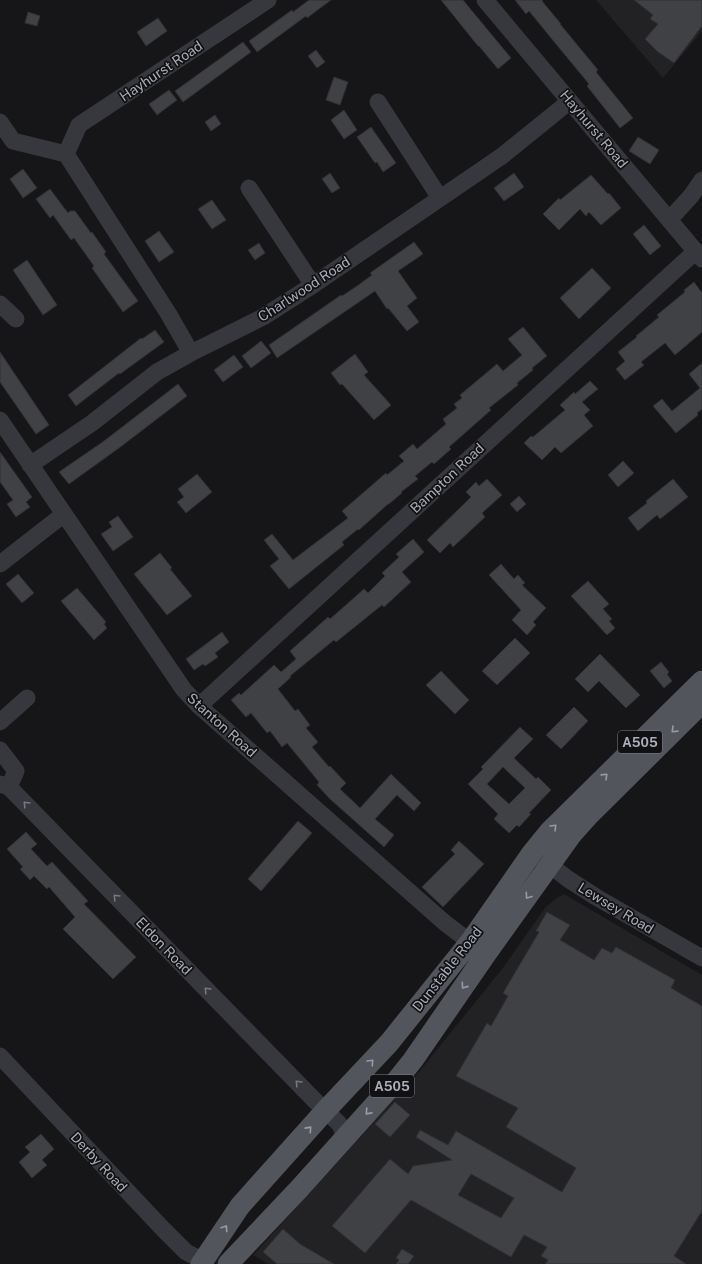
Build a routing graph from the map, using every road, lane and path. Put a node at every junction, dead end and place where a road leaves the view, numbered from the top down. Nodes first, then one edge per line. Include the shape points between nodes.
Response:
1 (268, 0) edge
2 (485, 0) edge
3 (570, 101) junction
4 (378, 102) dead end
5 (0, 122) edge
6 (66, 154) junction
7 (702, 180) edge
8 (249, 188) dead end
9 (440, 198) junction
10 (669, 220) junction
11 (699, 255) edge
12 (313, 285) junction
13 (0, 304) edge
14 (16, 319) dead end
15 (191, 354) junction
16 (0, 420) edge
17 (30, 465) junction
18 (64, 514) junction
19 (0, 564) edge
20 (702, 681) edge
21 (27, 698) dead end
22 (702, 703) edge
23 (199, 706) junction
24 (0, 722) edge
25 (0, 750) edge
26 (5, 786) edge
27 (532, 853) junction
28 (551, 865) junction
29 (470, 942) junction
30 (702, 958) edge
31 (0, 1056) edge
32 (325, 1111) junction
33 (343, 1140) junction
34 (202, 1262) edge
35 (228, 1264) edge

1 - 6 street, Hayhurst Road via 79,126
2 - 3 street, Hayhurst Road
3 - 9 street, Charlwood Road via 502,156
3 - 10 street, Hayhurst Road
4 - 9 street
5 - 6 street via 13,141
6 - 15 street via 168,313
7 - 10 street
8 - 12 street
9 - 12 street, Charlwood Road
10 - 11 street, Hayhurst Road
11 - 23 street, Bampton Road
12 - 15 street, Charlwood Road via 263,318
13 - 14 street
15 - 17 street, Charlwood Road via 157,372 92,423
16 - 17 street, Stanton Road
17 - 18 street, Stanton Road
18 - 19 street
18 - 23 street, Stanton Road via 184,690
27 -> 20 main road, Dunstable Road / A505 via 549,832
21 - 24 street
22 -> 28 main road, Dunstable Road / A505 via 589,815 572,834
23 - 29 street, Stanton Road
25 - 26 street via 16,771
32 -> 26 street, Eldon Road
27 - 28 street, Lewsey Road
27 - 29 main road, Dunstable Road / A505
28 - 30 street, Lewsey Road via 596,897
28 -> 33 main road, Dunstable Road / A505 via 413,1060
32 -> 29 main road, Dunstable Road / A505 via 389,1043
31 - 34 street, Derby Road via 163,1230 186,1252
32 - 33 street, Eldon Road via 344,1132
34 -> 32 main road, Dunstable Road / A505 via 240,1206
33 - 35 main road, Dunstable Road / A505

